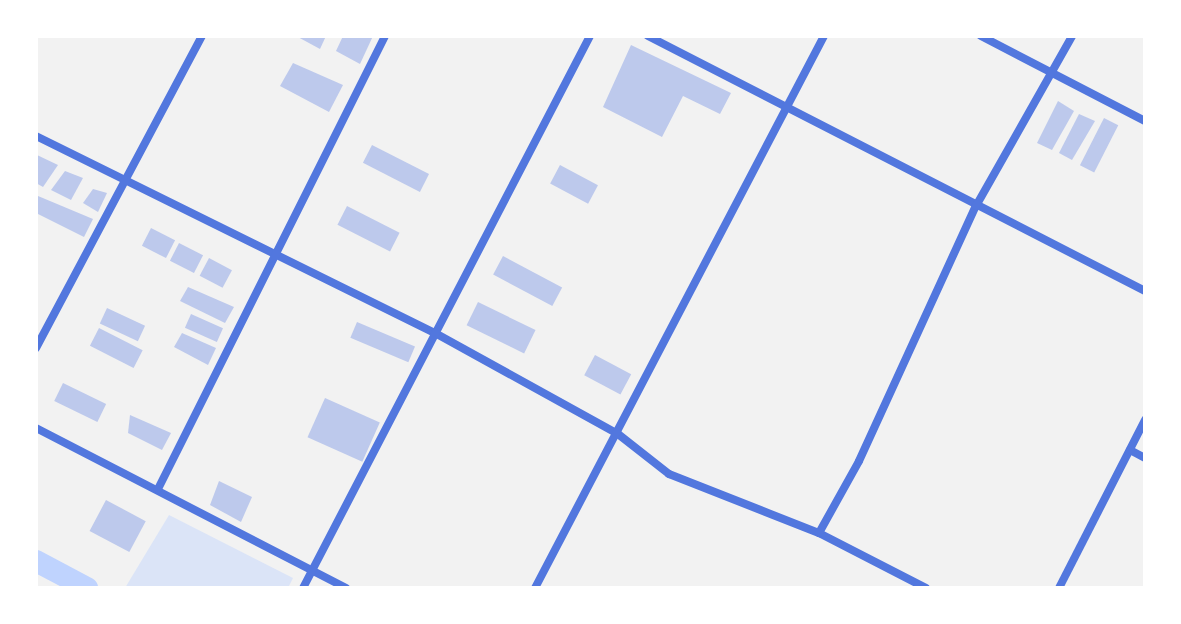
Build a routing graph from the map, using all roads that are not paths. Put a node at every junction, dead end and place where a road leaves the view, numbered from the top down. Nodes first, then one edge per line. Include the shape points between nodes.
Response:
1 (202, 36) edge
2 (385, 36) edge
3 (590, 36) edge
4 (648, 36) edge
5 (824, 36) edge
6 (981, 36) edge
7 (1072, 36) edge
8 (1052, 74) junction
9 (787, 106) junction
10 (1145, 121) edge
11 (36, 136) edge
12 (129, 180) junction
13 (976, 206) junction
14 (277, 253) junction
15 (1145, 291) edge
16 (435, 333) junction
17 (36, 348) edge
18 (1145, 420) edge
19 (36, 428) edge
20 (618, 434) junction
21 (1130, 450) junction
22 (1145, 458) edge
23 (158, 489) junction
24 (819, 533) junction
25 (312, 569) junction
26 (303, 588) edge
27 (346, 588) edge
28 (535, 588) edge
29 (926, 588) edge
30 (1059, 588) edge

1 - 12 street
2 - 14 street
3 - 16 street
4 - 9 street
5 - 9 street
6 - 8 street
7 - 8 street
8 - 10 street
8 - 13 street
9 - 13 street
9 - 20 street
11 - 12 street
12 - 14 street
12 - 17 street
13 - 15 street
13 - 24 street via 859,461
14 - 16 street
14 - 23 street
16 - 20 street
16 - 25 street
18 - 21 street
19 - 23 street
20 - 24 street via 669,474
20 - 28 street
21 - 22 street
21 - 30 street
23 - 25 street
24 - 29 street
25 - 26 street
25 - 27 street

